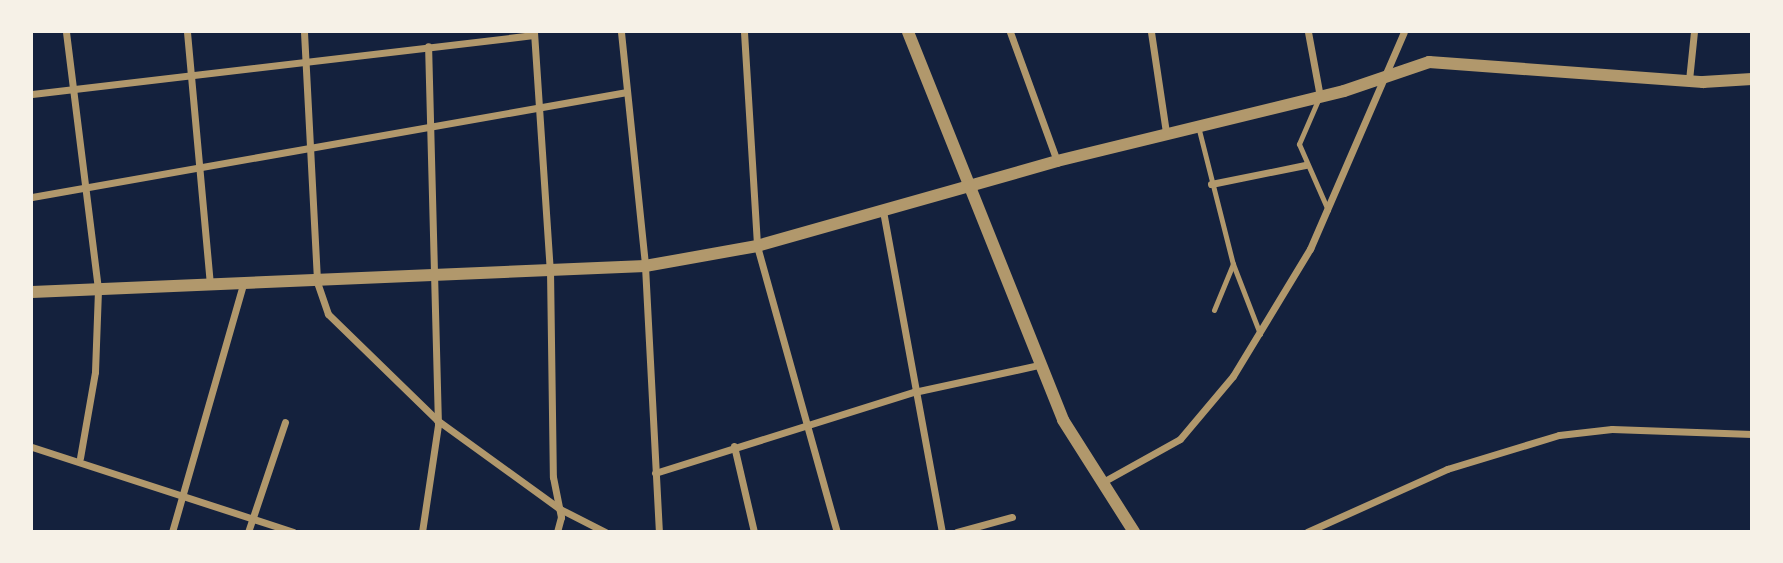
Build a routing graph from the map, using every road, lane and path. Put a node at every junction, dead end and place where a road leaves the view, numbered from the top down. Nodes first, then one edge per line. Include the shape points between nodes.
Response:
1 (66, 32) edge
2 (187, 32) edge
3 (303, 32) edge
4 (621, 32) edge
5 (744, 32) edge
6 (908, 32) edge
7 (1010, 32) edge
8 (1151, 32) edge
9 (1308, 32) edge
10 (1404, 32) edge
11 (1694, 32) edge
12 (534, 33) edge
13 (428, 46) junction
14 (304, 58) junction
15 (191, 73) junction
16 (1389, 74) junction
17 (1752, 79) edge
18 (1689, 80) junction
19 (73, 89) junction
20 (627, 92) junction
21 (32, 94) edge
22 (1320, 97) junction
23 (541, 107) junction
24 (1198, 125) junction
25 (432, 126) junction
26 (1166, 132) junction
27 (308, 148) junction
28 (1057, 161) junction
29 (1305, 165) junction
30 (200, 168) junction
31 (1212, 184) junction
32 (85, 188) junction
33 (32, 197) edge
34 (1328, 210) junction
35 (883, 211) junction
36 (757, 246) junction
37 (1233, 264) junction
38 (645, 267) junction
39 (550, 270) junction
40 (435, 275) junction
41 (317, 282) junction
42 (243, 285) junction
43 (210, 287) junction
44 (98, 290) junction
45 (32, 292) edge
46 (1214, 310) dead end
47 (1260, 334) junction
48 (1040, 365) junction
49 (914, 392) junction
50 (437, 420) junction
51 (285, 422) dead end
52 (808, 422) junction
53 (1752, 434) edge
54 (734, 446) junction
55 (32, 447) edge
56 (80, 458) junction
57 (655, 473) junction
58 (1100, 484) junction
59 (184, 494) junction
60 (560, 509) junction
61 (1012, 517) dead end
62 (252, 519) junction
63 (172, 531) edge
64 (248, 531) edge
65 (294, 531) edge
66 (422, 531) edge
67 (557, 531) edge
68 (605, 531) edge
69 (659, 531) edge
70 (754, 531) edge
71 (837, 531) edge
72 (942, 531) edge
73 (957, 531) edge
74 (1134, 531) edge
75 (1307, 531) edge

1 - 19 street
2 - 15 street
3 - 14 street
4 - 20 street
5 - 36 street
6 - 48 street
7 - 28 street
8 - 26 street
9 - 22 street
10 - 16 street
11 - 18 street
12 - 13 street
12 - 23 street
13 - 14 street
13 - 25 street
14 - 15 street
14 - 27 street
15 - 19 street
15 - 30 street
16 - 18 street via 1454,60
16 - 22 street
16 - 34 street
17 - 18 street
19 - 21 street
19 - 32 street
20 - 23 street
20 - 38 street
22 - 24 street
22 - 29 lane via 1298,137
23 - 25 street
23 - 39 street
24 - 26 street
24 - 31 lane
25 - 27 street
25 - 40 street
26 - 28 street
27 - 30 street
27 - 41 street
28 - 35 street
29 - 31 street
29 - 34 lane
30 - 32 street
30 - 43 street
31 - 37 lane
32 - 33 street
32 - 44 street
34 - 47 street
35 - 36 street
35 - 49 street
36 - 38 street
36 - 52 street
37 - 46 lane
37 - 47 lane
38 - 39 street
38 - 57 street
39 - 40 street
39 - 60 street via 553,477
40 - 41 street
40 - 50 street
41 - 42 street
41 - 50 street via 328,314
42 - 43 street
42 - 59 street
43 - 44 street
44 - 45 street
44 - 56 street via 95,372
47 - 58 street via 1180,439
48 - 49 street
48 - 58 street
49 - 52 street
49 - 72 street
50 - 60 street
50 - 66 street
51 - 62 street
52 - 54 street
52 - 71 street
53 - 75 street via 1612,429 1559,435 1447,469
54 - 57 street
54 - 70 street
55 - 56 street
56 - 59 street
57 - 69 street
58 - 74 street
59 - 62 street
59 - 63 street
60 - 67 street
60 - 68 street
61 - 73 street
62 - 64 street
62 - 65 street

